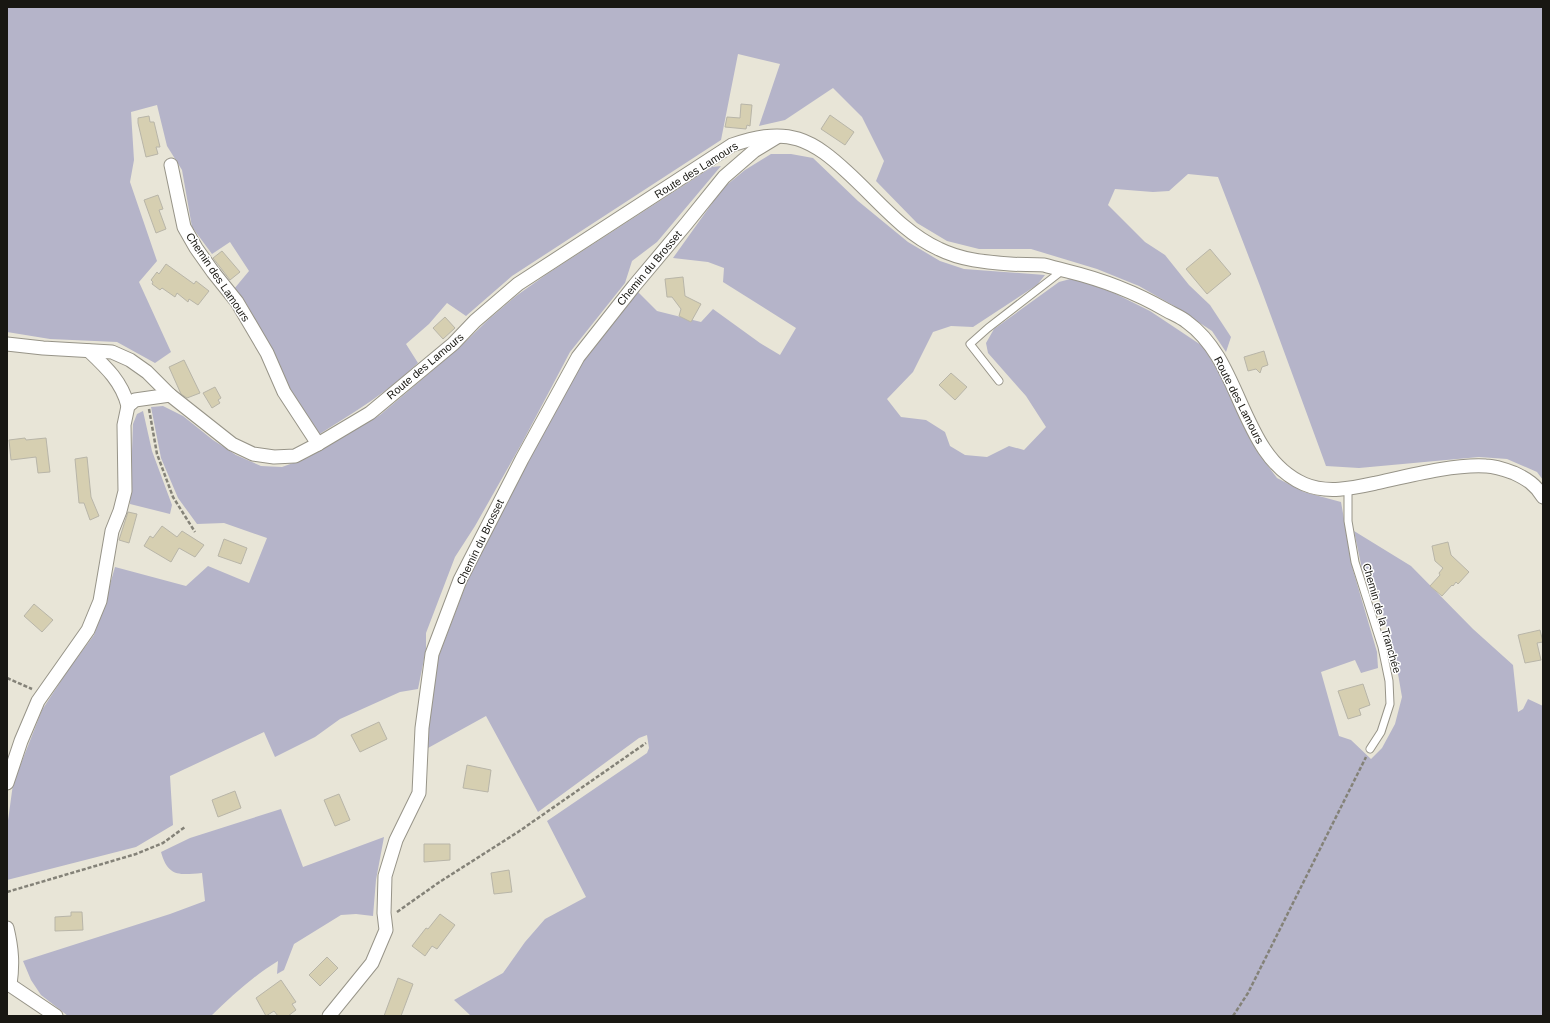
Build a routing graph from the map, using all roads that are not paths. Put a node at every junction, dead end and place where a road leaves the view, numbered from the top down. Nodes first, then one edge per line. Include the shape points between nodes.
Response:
1 (778, 136) junction
2 (171, 165) dead end
3 (1063, 270) junction
4 (7, 344) edge
5 (89, 351) junction
6 (999, 382) dead end
7 (170, 395) junction
8 (128, 406) junction
9 (318, 444) junction
10 (1348, 488) junction
11 (1543, 498) edge
12 (1370, 749) road end
13 (7, 783) edge
14 (7, 928) edge
15 (8, 985) edge
16 (56, 1016) edge
17 (329, 1016) edge

1 - 3 street, Route des Lamours via 798,139 831,157 906,229 941,250 971,260
1 - 9 street, Route des Lamours via 754,138 732,145 518,284 453,344 370,413
1 - 17 street, Chemin du Brosset via 724,177 578,357 463,573 432,654 422,728 419,794 396,840 385,876 386,930 372,964
2 - 9 street, Chemin des Lamours via 184,227 196,248 237,302 266,353 284,392
3 - 6 lane via 970,344
3 - 10 street, Route des Lamours via 1121,286 1188,322 1207,340 1221,363 1271,459 1289,476 1306,485 1327,490
4 - 5 street, Route des Lamours
5 - 7 street, Route des Lamours via 112,352 130,360 147,372
5 - 8 street via 120,384
7 - 8 street via 135,400
7 - 9 street, Route des Lamours via 232,444 253,454 274,458 295,456
8 - 13 street via 124,425 125,491 112,531 100,601 88,630 38,701
10 - 11 street, Route des Lamours via 1466,466 1488,466 1527,480 1538,489
10 - 12 lane, Chemin de la Tranchée via 1348,521 1355,562 1382,647 1389,681 1390,704 1381,732
14 - 15 street via 13,967
15 - 16 street

